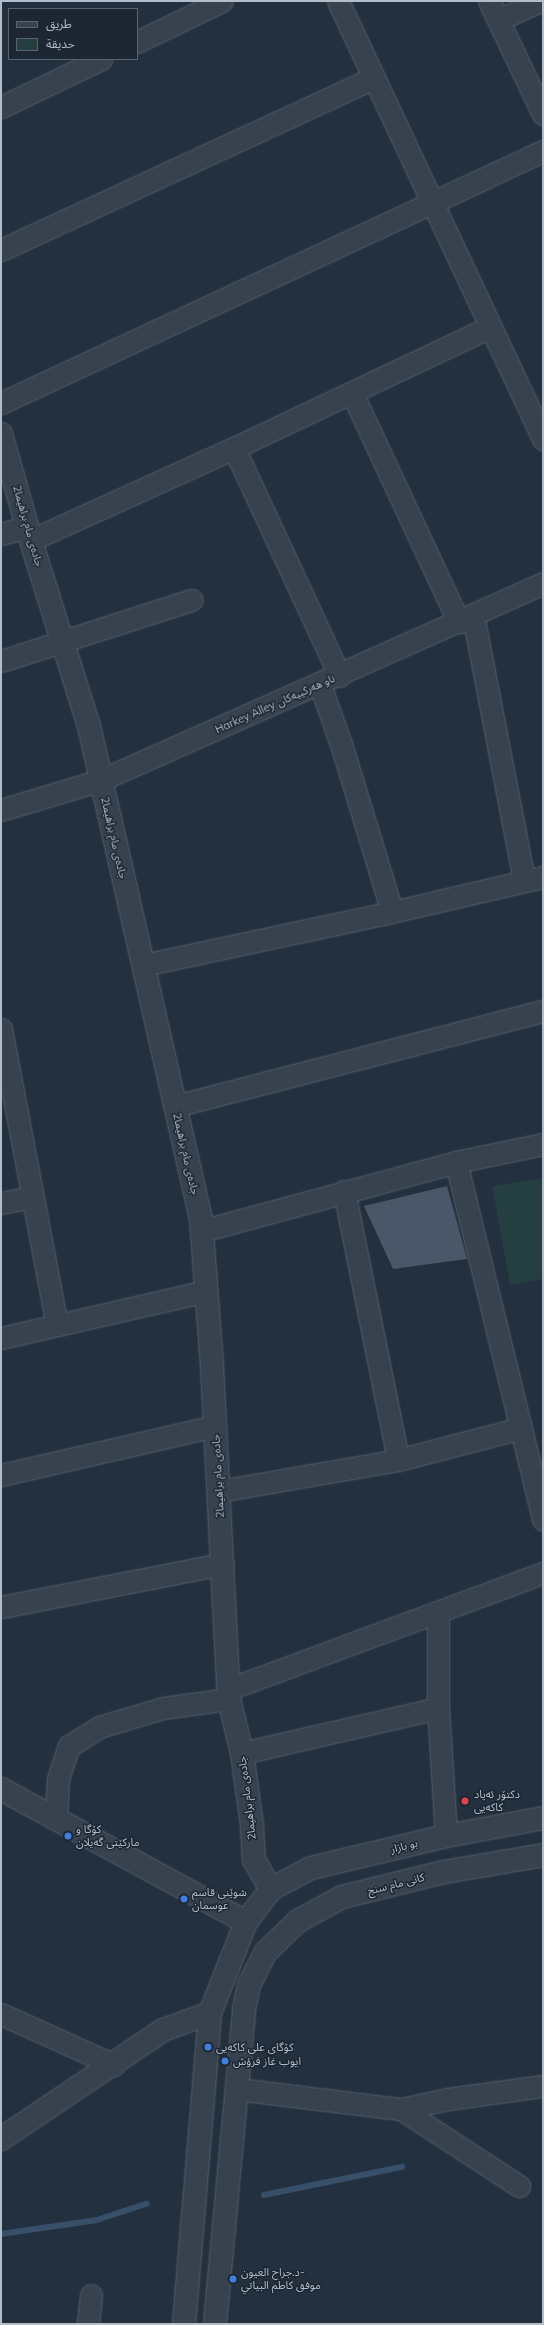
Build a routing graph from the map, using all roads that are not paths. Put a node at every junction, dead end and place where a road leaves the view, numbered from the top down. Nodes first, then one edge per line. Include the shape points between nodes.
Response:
1 (222, 1) edge
2 (338, 1) edge
3 (489, 1) edge
4 (540, 1) edge
5 (498, 20) junction
6 (138, 42) edge
7 (99, 60) edge
8 (374, 78) junction
9 (1, 107) edge
10 (543, 114) edge
11 (543, 151) edge
12 (432, 204) junction
13 (1, 250) edge
14 (490, 327) junction
15 (352, 393) junction
16 (1, 403) edge
17 (1, 434) edge
18 (543, 438) edge
19 (234, 448) junction
20 (29, 533) junction
21 (1, 534) edge
22 (543, 583) edge
23 (191, 600) dead end
24 (466, 618) junction
25 (63, 642) junction
26 (1, 661) edge
27 (340, 676) junction
28 (320, 684) junction
29 (101, 780) junction
30 (1, 810) edge
31 (534, 879) edge
32 (392, 912) junction
33 (143, 965) junction
34 (543, 1012) edge
35 (1, 1030) edge
36 (4, 1067) edge
37 (175, 1106) junction
38 (543, 1144) edge
39 (456, 1162) junction
40 (344, 1191) junction
41 (32, 1196) junction
42 (1, 1203) edge
43 (201, 1231) junction
44 (206, 1291) junction
45 (57, 1325) junction
46 (1, 1338) edge
47 (215, 1426) junction
48 (521, 1428) junction
49 (535, 1453) edge
50 (398, 1460) junction
51 (1, 1475) edge
52 (218, 1492) junction
53 (543, 1520) edge
54 (223, 1564) junction
55 (543, 1573) edge
56 (1, 1607) edge
57 (438, 1613) junction
58 (229, 1694) junction
59 (438, 1708) junction
60 (242, 1753) junction
61 (1, 1789) edge
62 (543, 1818) edge
63 (56, 1819) junction
64 (446, 1836) junction
65 (543, 1855) edge
66 (271, 1889) junction
67 (246, 1922) junction
68 (210, 2013) junction
69 (1, 2014) edge
70 (114, 2065) junction
71 (543, 2086) edge
72 (237, 2089) junction
73 (401, 2109) junction
74 (5, 2131) edge
75 (519, 2186) dead end
76 (91, 2295) dead end
77 (88, 2324) edge
78 (184, 2324) edge
79 (215, 2324) edge

1 - 6 street
2 - 8 street
3 - 5 street
4 - 5 street
5 - 10 street
7 - 9 street
8 - 12 street
8 - 13 street
11 - 12 street
12 - 14 street
12 - 16 street
14 - 15 street
14 - 18 street
15 - 19 street
15 - 24 street
17 - 20 street, جادەی مام براهیما2
19 - 20 street
19 - 27 street
20 - 21 street
20 - 25 street, جادەی مام براهیما2
22 - 24 street, Harkey Alley ناو هەركييەكان
23 - 25 street
24 - 27 street, Harkey Alley ناو هەركييەكان
24 - 31 street
25 - 26 street
25 - 29 street, جادەی مام براهیما2 via 89,726
27 - 28 street, Harkey Alley ناو هەركييەكان
28 - 29 street, Harkey Alley ناو هەركييەكان
28 - 32 street
29 - 30 street, Harkey Alley ناو هەركييەكان
29 - 33 street, جادەی مام براهیما2
31 - 32 street
32 - 33 street
33 - 37 street, جادەی مام براهیما2
34 - 37 street
35 - 36 street
36 - 41 street
37 - 43 street, جادەی مام براهیما2
38 - 39 street
39 - 40 street
39 - 48 street
40 - 43 street
40 - 50 street
41 - 42 street
41 - 45 street
43 - 44 street, جادەی مام براهیما2
44 - 45 street
44 - 47 street, جادەی مام براهیما2
45 - 46 street
47 - 51 street
47 - 52 street, جادەی مام براهیما2
48 - 49 street
48 - 50 street
49 - 53 street
50 - 52 street
52 - 54 street, جادەی مام براهیما2
54 - 56 street
54 - 58 street, جادەی مام براهیما2
55 - 57 street
57 - 58 street
57 - 59 street
58 - 60 street, جادەی مام براهیما2
58 - 63 street via 163,1708 106,1725 69,1746 58,1779
59 - 60 street
59 - 64 street
60 - 66 street, جادەی مام براهیما2 via 254,1860
61 - 63 street
62 - 64 street, بو بازار
63 - 67 street
64 - 66 street, بو بازار via 311,1868
65 - 72 street, کانی مام سنج via 444,1872 342,1897 298,1921 266,1952 248,1991
66 - 67 street
67 - 68 street
68 - 70 street via 164,2030
68 - 78 street
69 - 70 street
70 - 74 street
71 - 73 street
72 - 73 street
72 - 79 street
73 - 75 street
76 - 77 street

